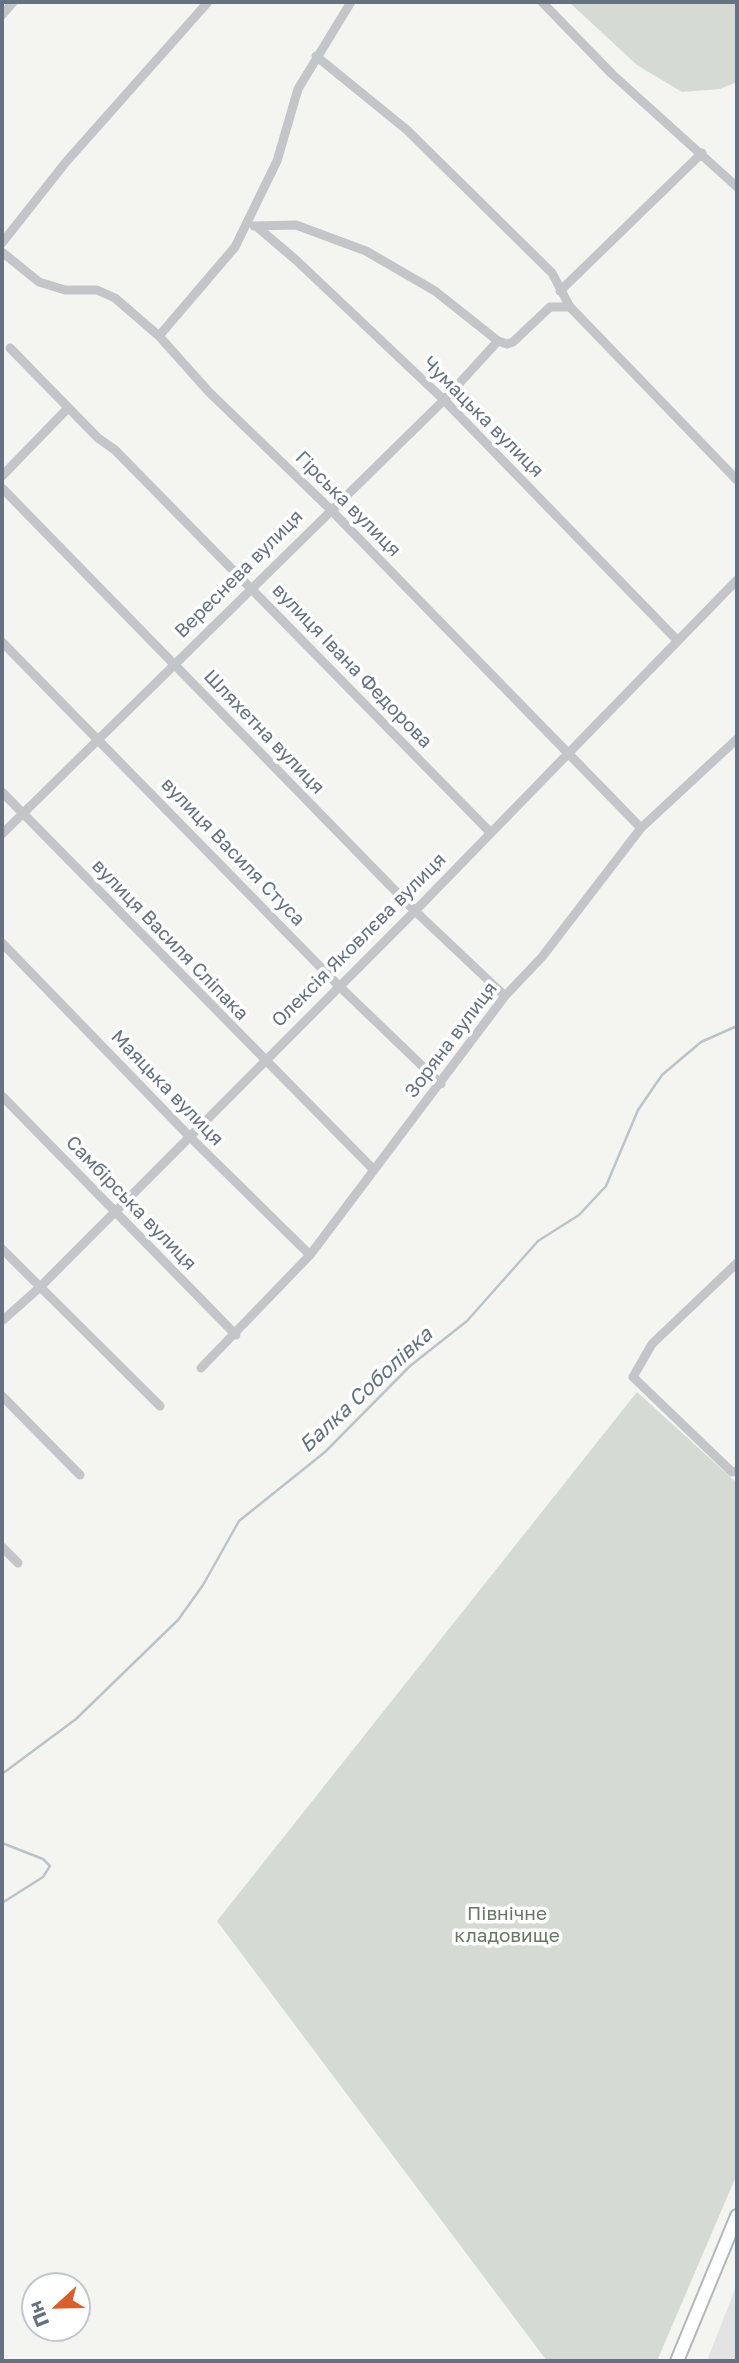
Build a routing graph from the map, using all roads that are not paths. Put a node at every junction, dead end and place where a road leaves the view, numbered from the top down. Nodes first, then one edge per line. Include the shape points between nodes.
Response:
1 (13, 2) edge
2 (208, 2) edge
3 (351, 2) edge
4 (542, 2) edge
5 (2, 15) edge
6 (316, 55) junction
7 (702, 153) junction
8 (737, 187) edge
9 (245, 226) junction
10 (256, 226) junction
11 (2, 243) edge
12 (2, 252) edge
13 (560, 291) junction
14 (570, 307) junction
15 (159, 336) junction
16 (498, 341) junction
17 (10, 348) dead end
18 (444, 400) junction
19 (68, 408) junction
20 (2, 476) edge
21 (737, 480) edge
22 (2, 488) edge
23 (330, 509) junction
24 (737, 580) edge
25 (251, 587) junction
26 (677, 640) junction
27 (2, 642) edge
28 (173, 664) junction
29 (99, 738) junction
30 (737, 739) edge
31 (569, 753) junction
32 (2, 792) edge
33 (23, 814) junction
34 (641, 828) junction
35 (490, 832) junction
36 (2, 834) edge
37 (415, 911) junction
38 (2, 943) edge
39 (339, 986) junction
40 (505, 996) junction
41 (264, 1062) junction
42 (441, 1084) junction
43 (2, 1097) edge
44 (189, 1136) junction
45 (374, 1170) junction
46 (113, 1210) junction
47 (2, 1249) edge
48 (310, 1255) junction
49 (737, 1263) edge
50 (39, 1288) junction
51 (2, 1321) edge
52 (236, 1335) junction
53 (201, 1368) dead end
54 (2, 1396) edge
55 (160, 1406) dead end
56 (735, 1472) edge
57 (80, 1475) dead end
58 (2, 1547) edge
59 (18, 1563) dead end
60 (737, 2216) edge
61 (677, 2361) edge

1 - 5 street
2 - 11 street via 66,162
3 - 6 street
4 - 7 street via 612,74
6 - 9 street via 298,89 277,161
6 - 13 street via 407,130 552,273
7 - 8 street
7 - 13 street
9 - 10 street
9 - 15 street via 235,247
10 - 16 street via 296,225 366,251 435,290
10 - 18 street, Чумацька вулиця
12 - 15 street, Гірська вулиця via 39,282 97,290 115,298
13 - 14 street
14 - 16 street, Вереснева вулиця via 550,307 513,342
14 - 21 street
15 - 23 street, Гірська вулиця via 209,392
16 - 18 street, Вереснева вулиця
17 - 19 street, вулиця Івана Федорова
18 - 23 street, Вереснева вулиця
18 - 26 street, Чумацька вулиця
19 - 20 street
19 - 25 street, вулиця Івана Федорова
22 - 28 street, Шляхетна вулиця
23 - 25 street, Вереснева вулиця
23 - 31 street, Гірська вулиця
24 - 26 street, Олексія Яковлєва вулиця
25 - 28 street, Вереснева вулиця
25 - 35 street, вулиця Івана Федорова
26 - 31 street, Олексія Яковлєва вулиця
27 - 29 street, вулиця Василя Стуса
28 - 29 street, Вереснева вулиця
28 - 37 street, Шляхетна вулиця
29 - 33 street, Вереснева вулиця
29 - 39 street, вулиця Василя Стуса
30 - 34 street, Зоряна вулиця
31 - 34 street, Гірська вулиця
31 - 35 street, Олексія Яковлєва вулиця
32 - 33 street, вулиця Василя Сліпака
33 - 36 street, Вереснева вулиця
33 - 41 street, вулиця Василя Сліпака
34 - 40 street, Зоряна вулиця via 569,923
35 - 37 street, Олексія Яковлєва вулиця
37 - 39 street, Олексія Яковлєва вулиця
37 - 40 street, Шляхетна вулиця
38 - 44 street, Маяцька вулиця
39 - 41 street, Олексія Яковлєва вулиця
39 - 42 street, вулиця Василя Стуса
40 - 42 street, Зоряна вулиця
41 - 44 street, Олексія Яковлєва вулиця
41 - 45 street, вулиця Василя Сліпака
42 - 45 street, Зоряна вулиця
43 - 46 street, Самбірська вулиця
44 - 46 street, Олексія Яковлєва вулиця
44 - 48 street, Маяцька вулиця
45 - 48 street, Зоряна вулиця
46 - 50 street, Олексія Яковлєва вулиця
46 - 52 street, Самбірська вулиця
47 - 50 street
48 - 52 street, Зоряна вулиця
49 - 56 street via 652,1344 633,1377
50 - 51 street, Олексія Яковлєва вулиця
50 - 55 street
52 - 53 street, Зоряна вулиця
54 - 57 street
58 - 59 street
60 - 61 street

